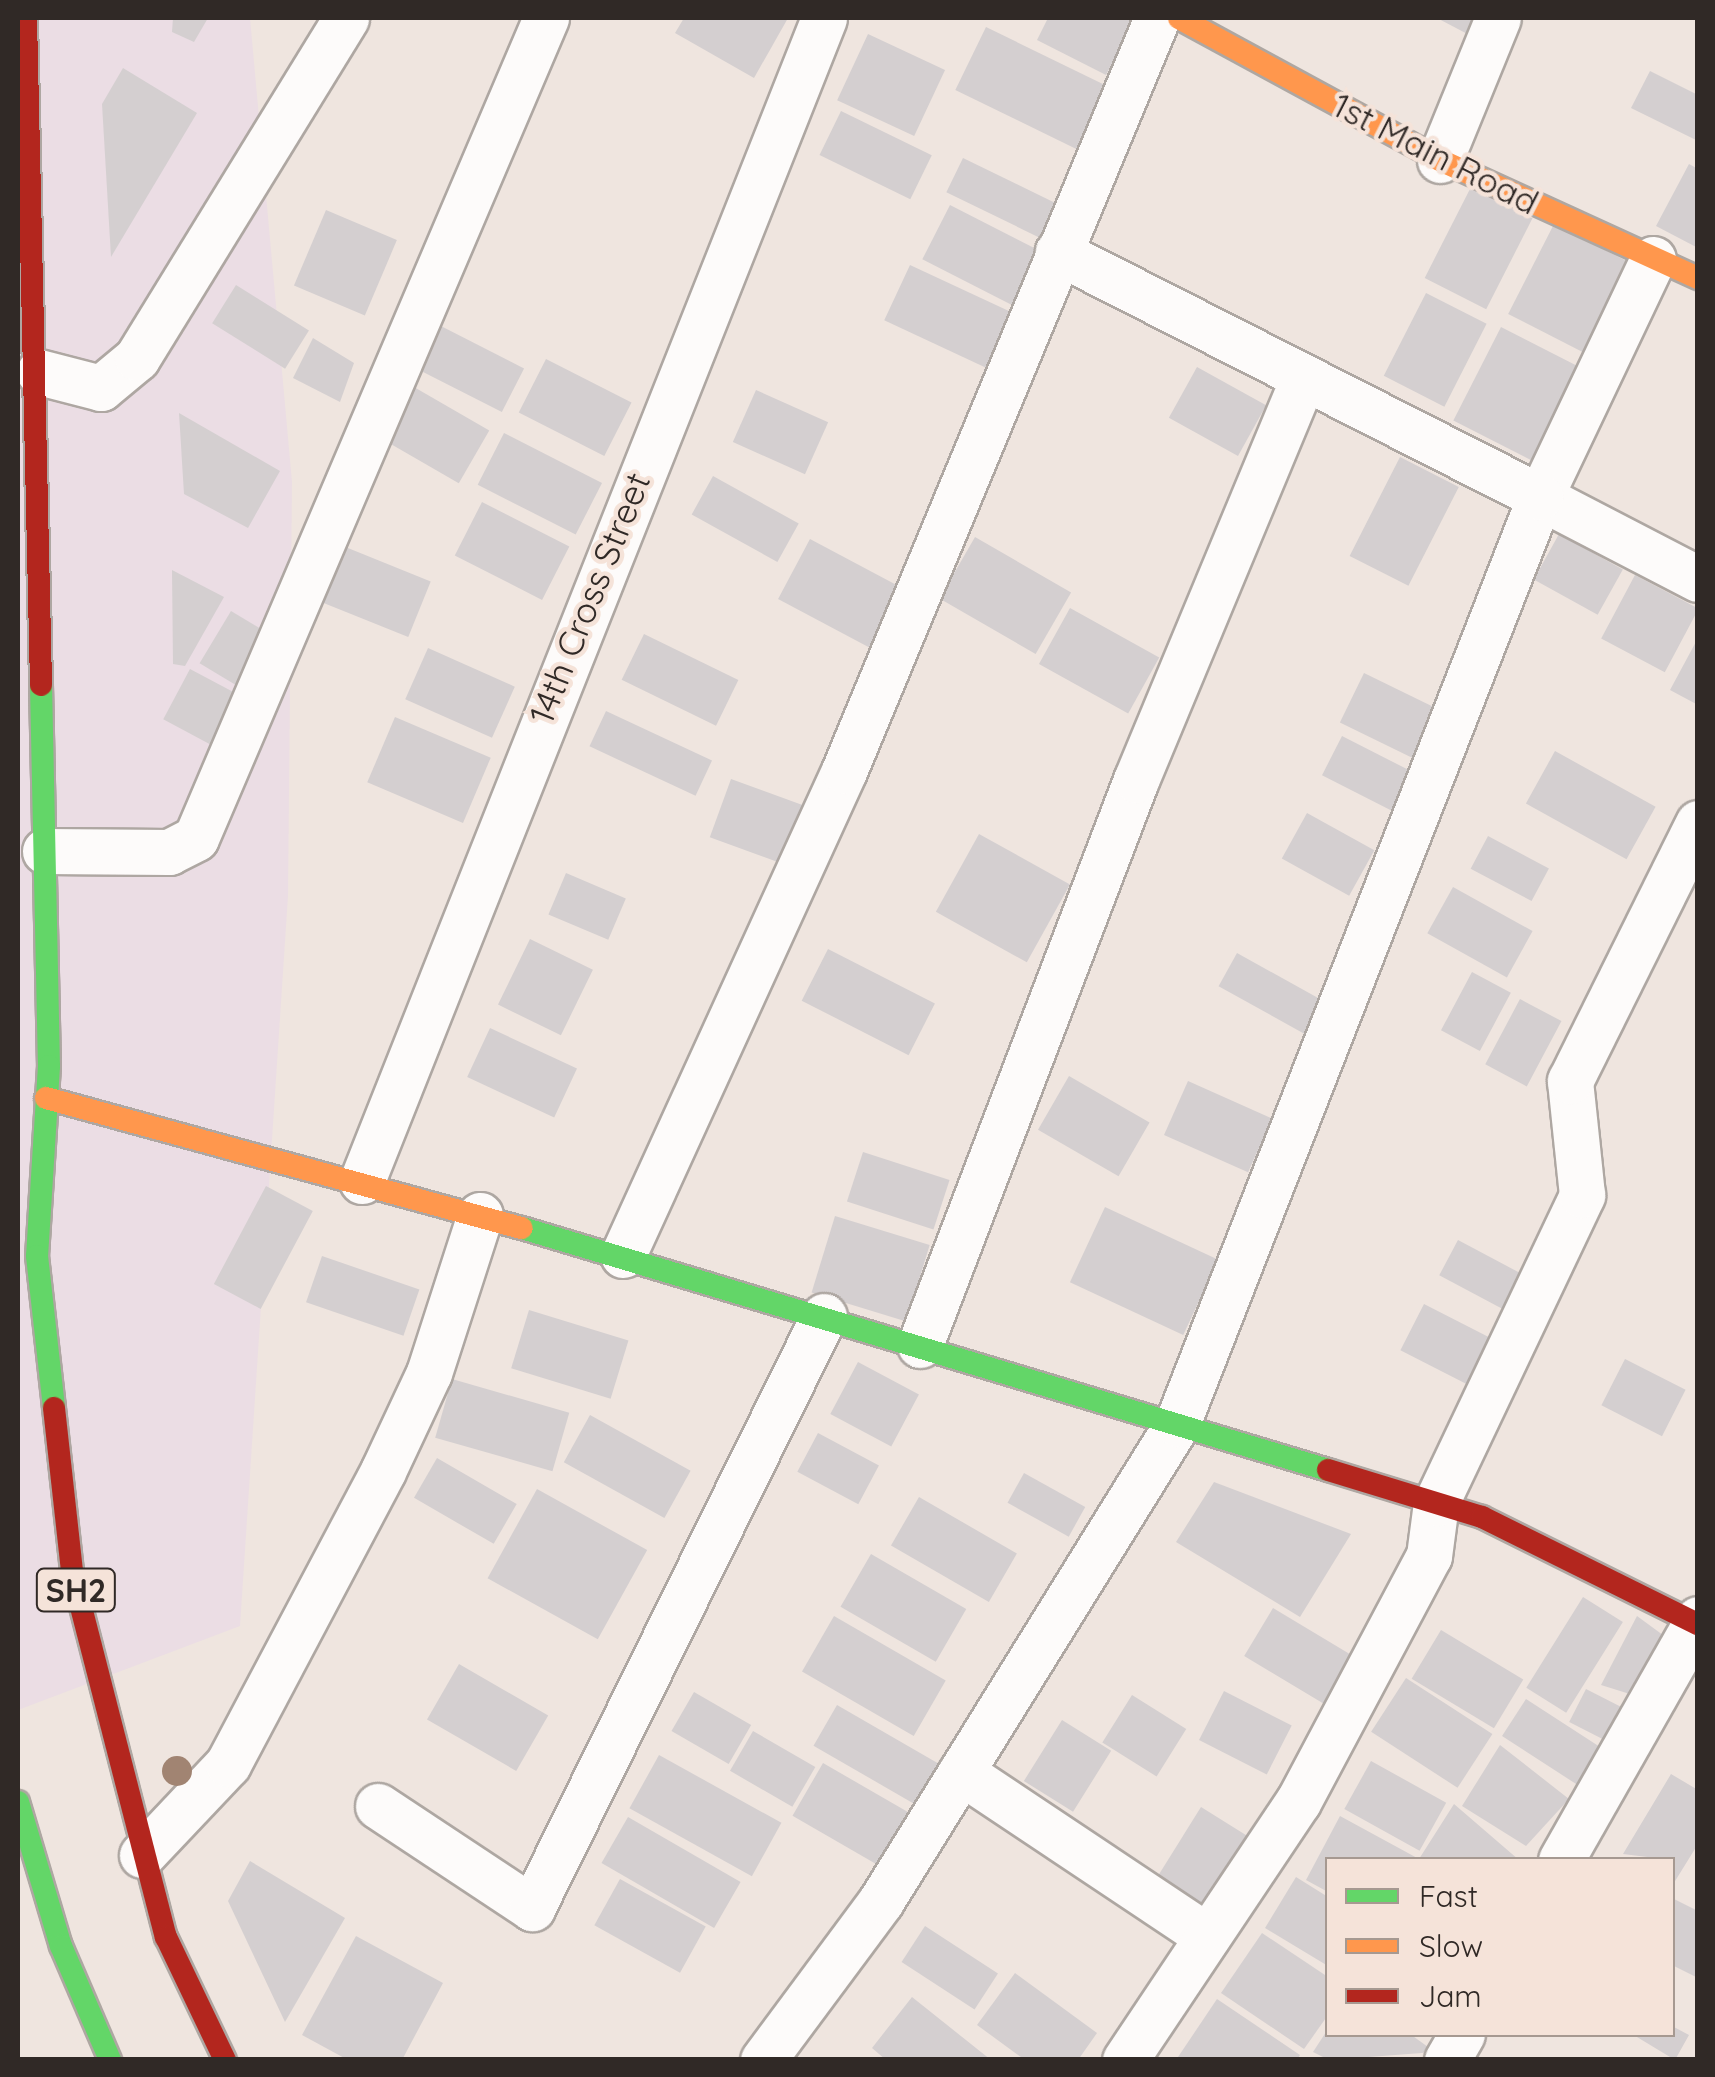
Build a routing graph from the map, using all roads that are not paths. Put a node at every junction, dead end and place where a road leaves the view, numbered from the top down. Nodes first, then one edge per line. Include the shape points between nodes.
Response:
1 (26, 18) edge
2 (346, 18) edge
3 (546, 18) edge
4 (824, 18) edge
5 (1157, 18) edge
6 (1179, 18) edge
7 (1498, 18) edge
8 (1440, 160) junction
9 (1058, 252) junction
10 (1653, 259) junction
11 (1698, 278) edge
12 (40, 372) junction
13 (1304, 378) junction
14 (1540, 497) junction
15 (1698, 579) edge
16 (1698, 823) edge
17 (45, 851) junction
18 (46, 1098) junction
19 (362, 1180) junction
20 (480, 1215) junction
21 (624, 1256) junction
22 (824, 1316) junction
23 (920, 1345) junction
24 (1177, 1424) junction
25 (1436, 1503) junction
26 (1697, 1622) edge
27 (961, 1772) junction
28 (18, 1802) edge
29 (378, 1806) dead end
30 (142, 1856) junction
31 (1563, 1857) edge
32 (1206, 1936) junction
33 (1460, 2037) edge
34 (110, 2060) edge
35 (225, 2060) edge
36 (764, 2060) edge
37 (1125, 2060) edge
38 (1447, 2060) edge

1 - 12 street, SH2
2 - 12 street via 137,358 102,388
3 - 17 street via 196,838 169,852
4 - 19 street, 14th Cross Street
5 - 9 street
6 - 8 street, 1st Main Road
7 - 8 street
8 - 10 street, 1st Main Road
9 - 13 street
9 - 21 street via 844,771
10 - 11 street, 1st Main Road
10 - 14 street
12 - 17 street, SH2
13 - 14 street
13 - 23 street via 1136,780
14 - 15 street
14 - 24 street
16 - 25 street via 1570,1081 1582,1194
17 - 18 street, SH2
18 - 19 street
18 - 30 street, SH2 via 38,1256 72,1572
19 - 20 street
20 - 21 street
20 - 30 street via 428,1372 319,1592 228,1764
21 - 22 street
22 - 23 street
22 - 29 street via 532,1908
23 - 24 street
24 - 25 street
24 - 27 street
25 - 26 street
25 - 32 street via 1419,1573 1298,1802
26 - 31 street
27 - 32 street
27 - 36 street via 881,1901
28 - 34 street via 61,1946
30 - 35 street, SH2 via 166,1937
32 - 37 street
33 - 38 street

